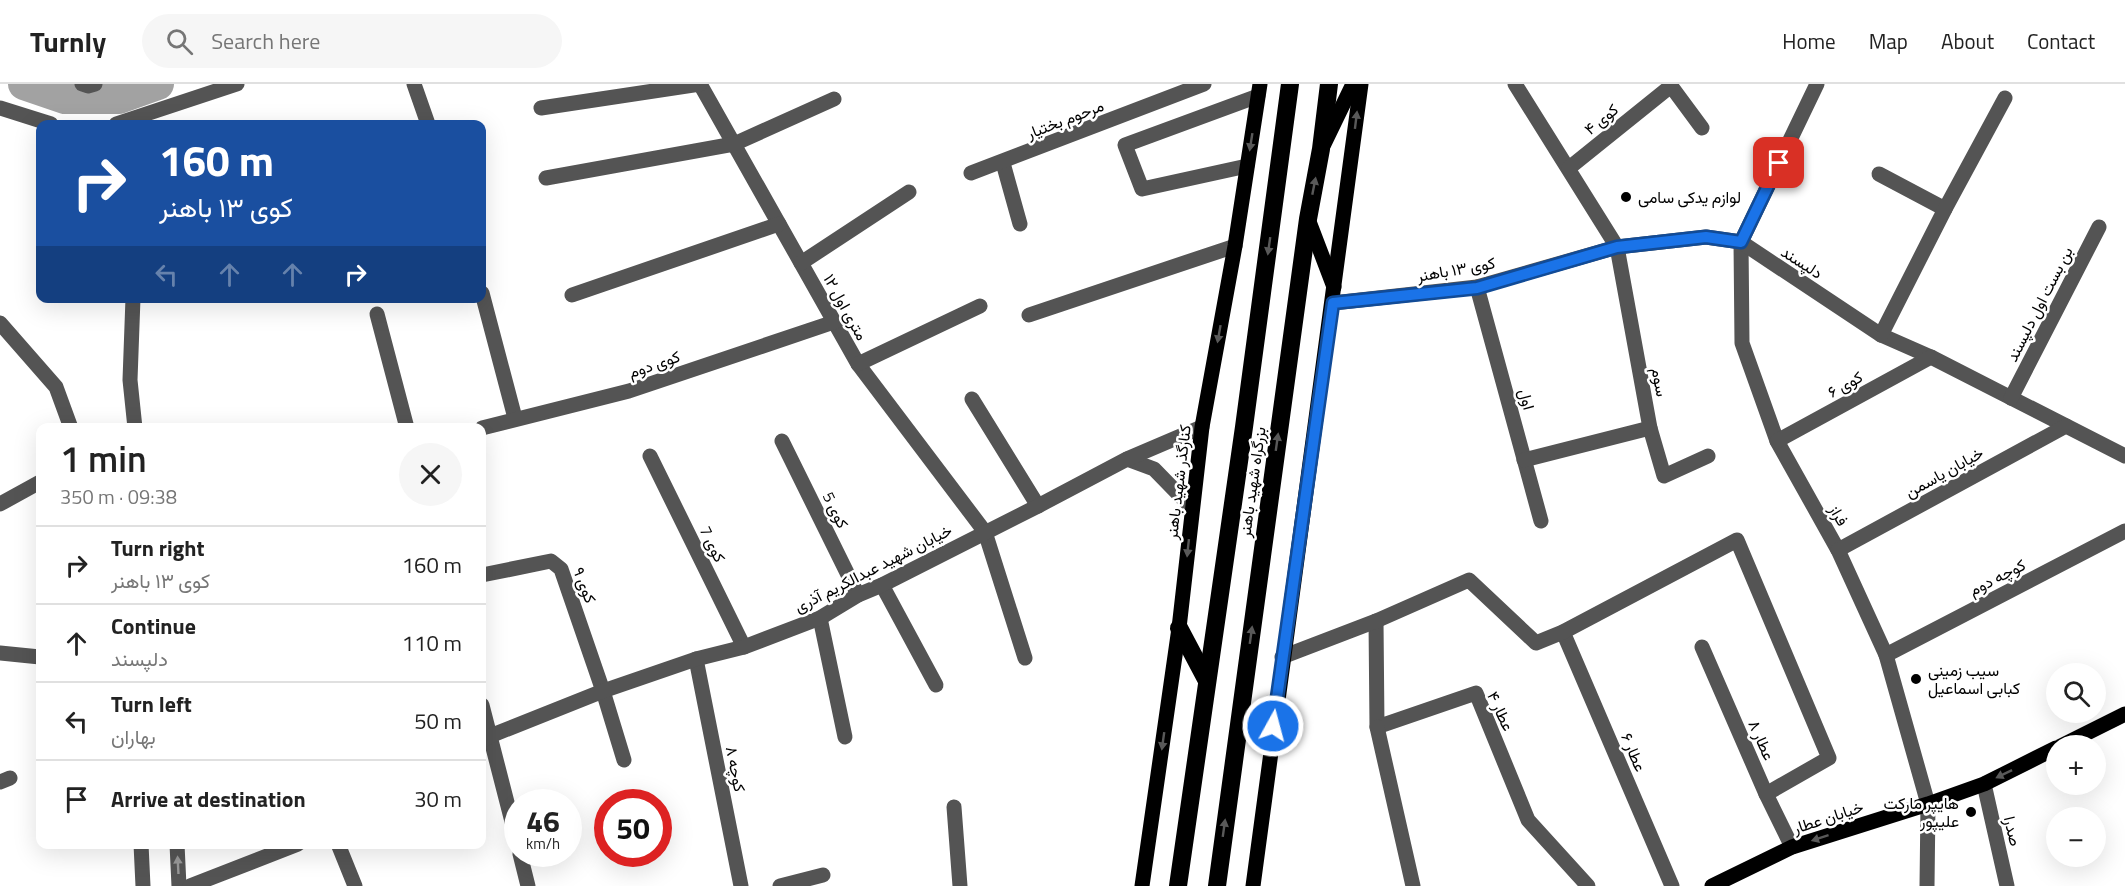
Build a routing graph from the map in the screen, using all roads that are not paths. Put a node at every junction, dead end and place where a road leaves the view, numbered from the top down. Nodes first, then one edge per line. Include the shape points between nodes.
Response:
1 (82, 84) edge
2 (95, 84) edge
3 (237, 84) edge
4 (414, 84) edge
5 (700, 84) edge
6 (1204, 84) edge
7 (1290, 84) edge
8 (1329, 84) edge
9 (1353, 84) edge
10 (1361, 84) edge
11 (1515, 84) edge
12 (1817, 84) edge
13 (1259, 90) edge
14 (2005, 98) dead end
15 (834, 99) dead end
16 (0, 108) edge
17 (541, 108) dead end
18 (128, 120) edge
19 (427, 120) edge
20 (36, 121) edge
21 (1702, 128) dead end
22 (734, 144) junction
23 (1321, 149) junction
24 (1003, 163) junction
25 (1246, 166) junction
26 (1569, 168) junction
27 (971, 173) dead end
28 (1878, 174) dead end
29 (546, 178) dead end
30 (909, 192) dead end
31 (1945, 209) junction
32 (1308, 219) junction
33 (779, 224) junction
34 (1020, 224) dead end
35 (2099, 227) dead end
36 (1741, 242) junction
37 (1235, 246) junction
38 (1617, 247) junction
39 (801, 263) junction
40 (1477, 288) junction
41 (572, 295) dead end
42 (1334, 296) junction
43 (133, 303) edge
44 (485, 303) edge
45 (980, 306) dead end
46 (377, 314) dead end
47 (1029, 315) dead end
48 (834, 322) junction
49 (0, 323) edge
50 (1881, 335) junction
51 (1931, 357) junction
52 (858, 364) junction
53 (2012, 398) junction
54 (972, 399) dead end
55 (515, 418) junction
56 (69, 423) edge
57 (134, 423) edge
58 (406, 423) edge
59 (2066, 426) junction
60 (486, 427) edge
61 (1202, 427) junction
62 (1650, 428) junction
63 (783, 441) dead end
64 (1777, 441) junction
65 (650, 456) dead end
66 (1708, 456) dead end
67 (2125, 456) edge
68 (1127, 459) junction
69 (1524, 460) junction
70 (36, 484) edge
71 (0, 504) edge
72 (1038, 506) junction
73 (1192, 508) junction
74 (1541, 521) dead end
75 (2125, 531) edge
76 (985, 532) junction
77 (1838, 550) junction
78 (486, 574) edge
79 (882, 585) junction
80 (858, 596) junction
81 (820, 618) junction
82 (1376, 621) junction
83 (1179, 628) junction
84 (1563, 632) junction
85 (744, 647) junction
86 (1702, 647) dead end
87 (0, 653) edge
88 (1886, 655) junction
89 (36, 657) edge
90 (1282, 657) junction
91 (1025, 658) dead end
92 (696, 659) junction
93 (1206, 679) junction
94 (936, 685) dead end
95 (603, 691) junction
96 (2125, 714) edge
97 (1377, 727) junction
98 (2083, 735) edge
99 (845, 737) dead end
100 (486, 738) edge
101 (2046, 753) edge
102 (624, 760) dead end
103 (1984, 784) junction
104 (1766, 794) junction
105 (504, 798) edge
106 (1928, 804) junction
107 (954, 807) dead end
108 (1792, 848) junction
109 (141, 849) edge
110 (177, 849) edge
111 (285, 849) edge
112 (340, 849) edge
113 (523, 867) edge
114 (823, 875) dead end
115 (143, 886) edge
116 (179, 886) edge
117 (190, 886) edge
118 (356, 886) edge
119 (528, 886) edge
120 (741, 886) edge
121 (780, 886) edge
122 (960, 886) edge
123 (1142, 886) edge
124 (1178, 886) edge
125 (1217, 886) edge
126 (1253, 886) edge
127 (1413, 886) edge
128 (1588, 886) edge
129 (1672, 886) edge
130 (1712, 886) edge
131 (1927, 886) edge
132 (2007, 886) edge

1 - 2 street
3 - 18 street
4 - 19 street
5 - 17 street
5 - 22 street, ۱۲ متری اول
6 - 24 street, مرحوم بختیار
7 -> 93 highway, بزرگراه شهید باهنر
8 - 23 highway, بزرگراه شهید باهنر
9 - 23 main road
42 -> 10 main road
11 - 26 street
12 - 36 street
13 -> 25 main road, کنارگذر شهید باهنر
13 - 25 street via 1125,145 1142,189
14 - 31 street
15 - 22 street
16 - 20 street
21 - 26 street, کوی ۴ via 1671,86
22 - 29 street
22 - 33 street, ۱۲ متری اول
32 -> 23 highway, بزرگراه شهید باهنر
24 - 27 street, مرحوم بختیار
24 - 34 street
25 - 37 main road, کنارگذر شهید باهنر
26 - 38 street
28 - 31 street
30 - 39 street
31 - 50 street
32 - 42 main road
125 -> 32 highway, بزرگراه شهید باهنر
33 - 39 street, ۱۲ متری اول
33 - 41 street
35 - 53 street, بن بست اول دلپسند
36 - 38 street, دلپسند via 1706,237
36 - 50 street, دلپسند
36 - 64 street, فراز via 1742,343
37 - 47 street
37 -> 61 main road, کنارگذر شهید باهنر
38 - 40 street, کوی ۱۳ باهنر
38 - 62 street, سوم
39 - 48 street, ۱۲ متری اول
40 - 42 street, کوی ۱۳ باهنر
40 - 69 street, اول
42 - 90 main road
43 - 57 street via 130,380
44 - 55 street
45 - 52 street
46 - 58 street
48 - 52 street, ۱۲ متری اول
48 - 55 street, کوی دوم via 629,391
49 - 56 street via 56,387
50 - 51 street, دلپسند
51 - 53 street, دلپسند
51 - 64 street, کوی ۶
52 - 76 street, ۱۲ متری اول
53 - 59 street, دلپسند
54 - 72 street
55 - 60 street, کوی دوم
59 - 67 street, دلپسند
59 - 77 street, خیابان یاسمن
61 - 68 street, خیابان شهید عبدالکریم آذری
61 - 73 main road, کنارگذر شهید باهنر
62 - 66 street, سوم via 1664,476
62 - 69 street
63 - 80 street, کوی 5
64 - 77 street, فراز
65 - 85 street, کوی 7
68 - 72 street, خیابان شهید عبدالکریم آذری
68 - 73 street via 1154,469
69 - 74 street, اول
70 - 71 street
72 - 76 street, خیابان شهید عبدالکریم آذری
73 -> 83 main road, کنارگذر شهید باهنر
75 - 88 street, کوچه دوم
76 - 79 street, خیابان شهید عبدالکریم آذری
76 - 91 street, ۱۲ متری اول
77 - 88 street, فراز
78 - 95 street, کوی ۹ via 551,561 561,569
79 - 80 street, خیابان شهید عبدالکریم آذری
79 - 94 street
80 - 81 street, خیابان شهید عبدالکریم آذری
81 - 85 street, خیابان شهید عبدالکریم آذری
81 - 99 street
82 - 84 street via 1469,580 1536,643
82 - 90 street
82 - 97 street
83 - 93 highway
83 -> 123 main road, کنارگذر شهید باهنر
84 - 104 street via 1737,540 1829,758
84 - 129 street, عطار ۶
85 - 92 street, خیابان شهید عبدالکریم آذری
86 - 104 street, عطار ۸
87 - 89 street
88 - 106 street, فراز
90 - 126 main road
92 - 95 street, خیابان شهید عبدالکریم آذری
92 - 120 street, کوچه ۸
93 - 124 highway, بزرگراه شهید باهنر
95 - 100 street, خیابان شهید عبدالکریم آذری
95 - 102 street
96 - 98 main road
97 - 127 street
97 - 128 street, عطار ۴ via 1476,693 1528,819
100 - 105 street
101 -> 103 main road, خیابان عطار
103 - 106 main road, خیابان عطار
103 - 132 street, صدرا
104 - 108 street, عطار ۸
106 -> 108 main road, خیابان عطار
106 - 131 street, فراز
107 - 122 street
108 - 130 main road, خیابان عطار
109 - 115 street
116 -> 110 street
111 - 117 street
112 - 118 street
113 - 119 street
114 - 121 street

